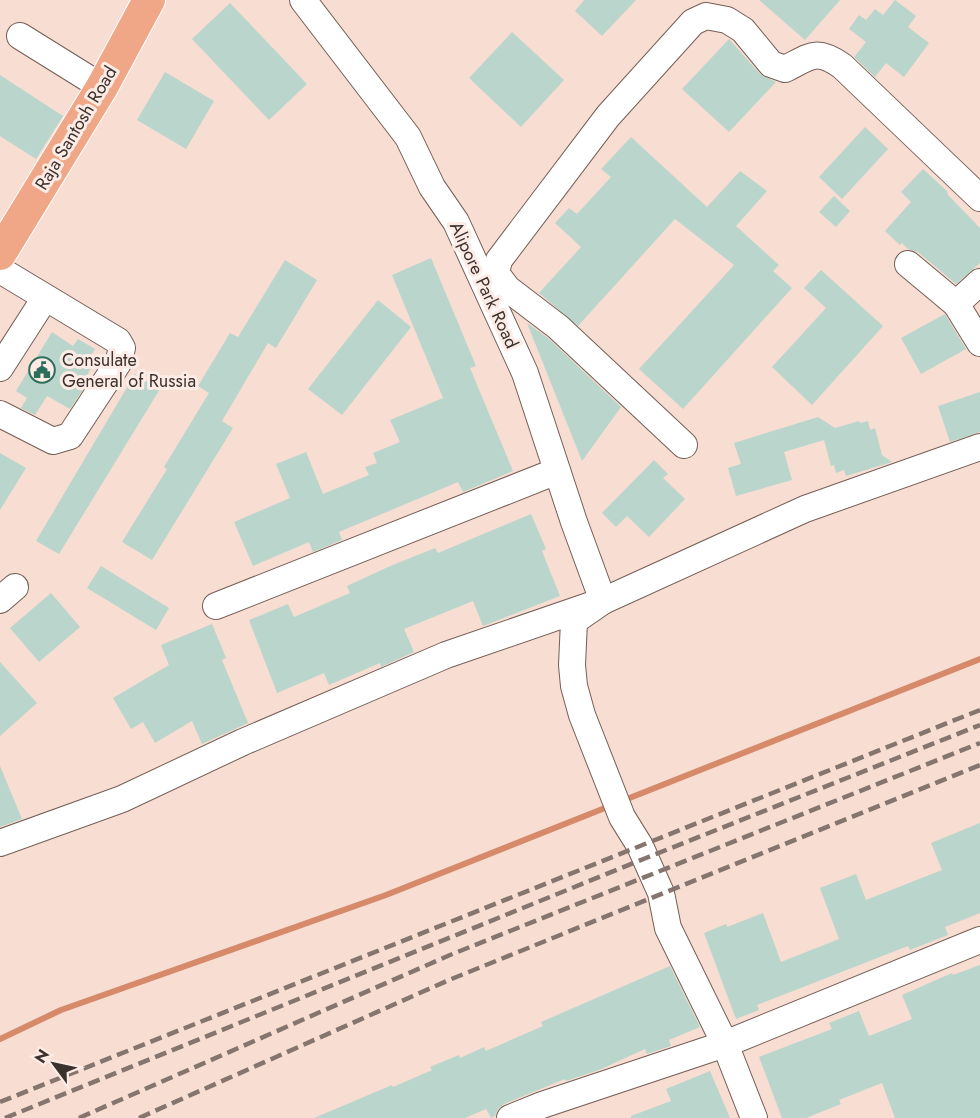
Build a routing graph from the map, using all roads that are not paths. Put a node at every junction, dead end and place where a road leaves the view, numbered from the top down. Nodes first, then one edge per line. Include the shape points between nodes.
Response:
1 (149, 0) edge
2 (303, 0) edge
3 (696, 11) edge
4 (20, 36) dead end
5 (102, 87) junction
6 (980, 198) edge
7 (0, 254) edge
8 (908, 264) dead end
9 (0, 270) edge
10 (980, 282) edge
11 (45, 298) junction
12 (956, 304) junction
13 (980, 343) edge
14 (0, 368) edge
15 (0, 414) edge
16 (684, 445) dead end
17 (980, 447) edge
18 (557, 471) junction
19 (603, 602) junction
20 (216, 606) dead end
21 (0, 843) edge
22 (980, 940) edge
23 (725, 1044) junction
24 (545, 1111) edge
25 (510, 1118) edge
26 (754, 1118) edge

1 - 5 main road, Raja Santosh Road
2 - 18 street, Alipore Park Road via 408,137 432,187 456,222 525,373
3 - 6 street via 727,20 743,30 771,64 785,69 811,56 827,56
3 - 16 street via 609,116 500,260 496,273 507,288 558,327
4 - 5 street
5 - 7 main road, Raja Santosh Road
8 - 12 street
9 - 11 street
10 - 12 street
11 - 14 street
11 - 15 street via 118,341 121,355 70,436 53,441
12 - 13 street
17 - 19 street via 805,509
18 - 19 street, Alipore Park Road
18 - 20 street
19 - 21 street via 446,655 122,799
19 - 23 street via 574,621 572,665 582,715 622,817 661,893 669,928
22 - 23 street
23 - 24 street
23 - 26 street
24 - 25 street

